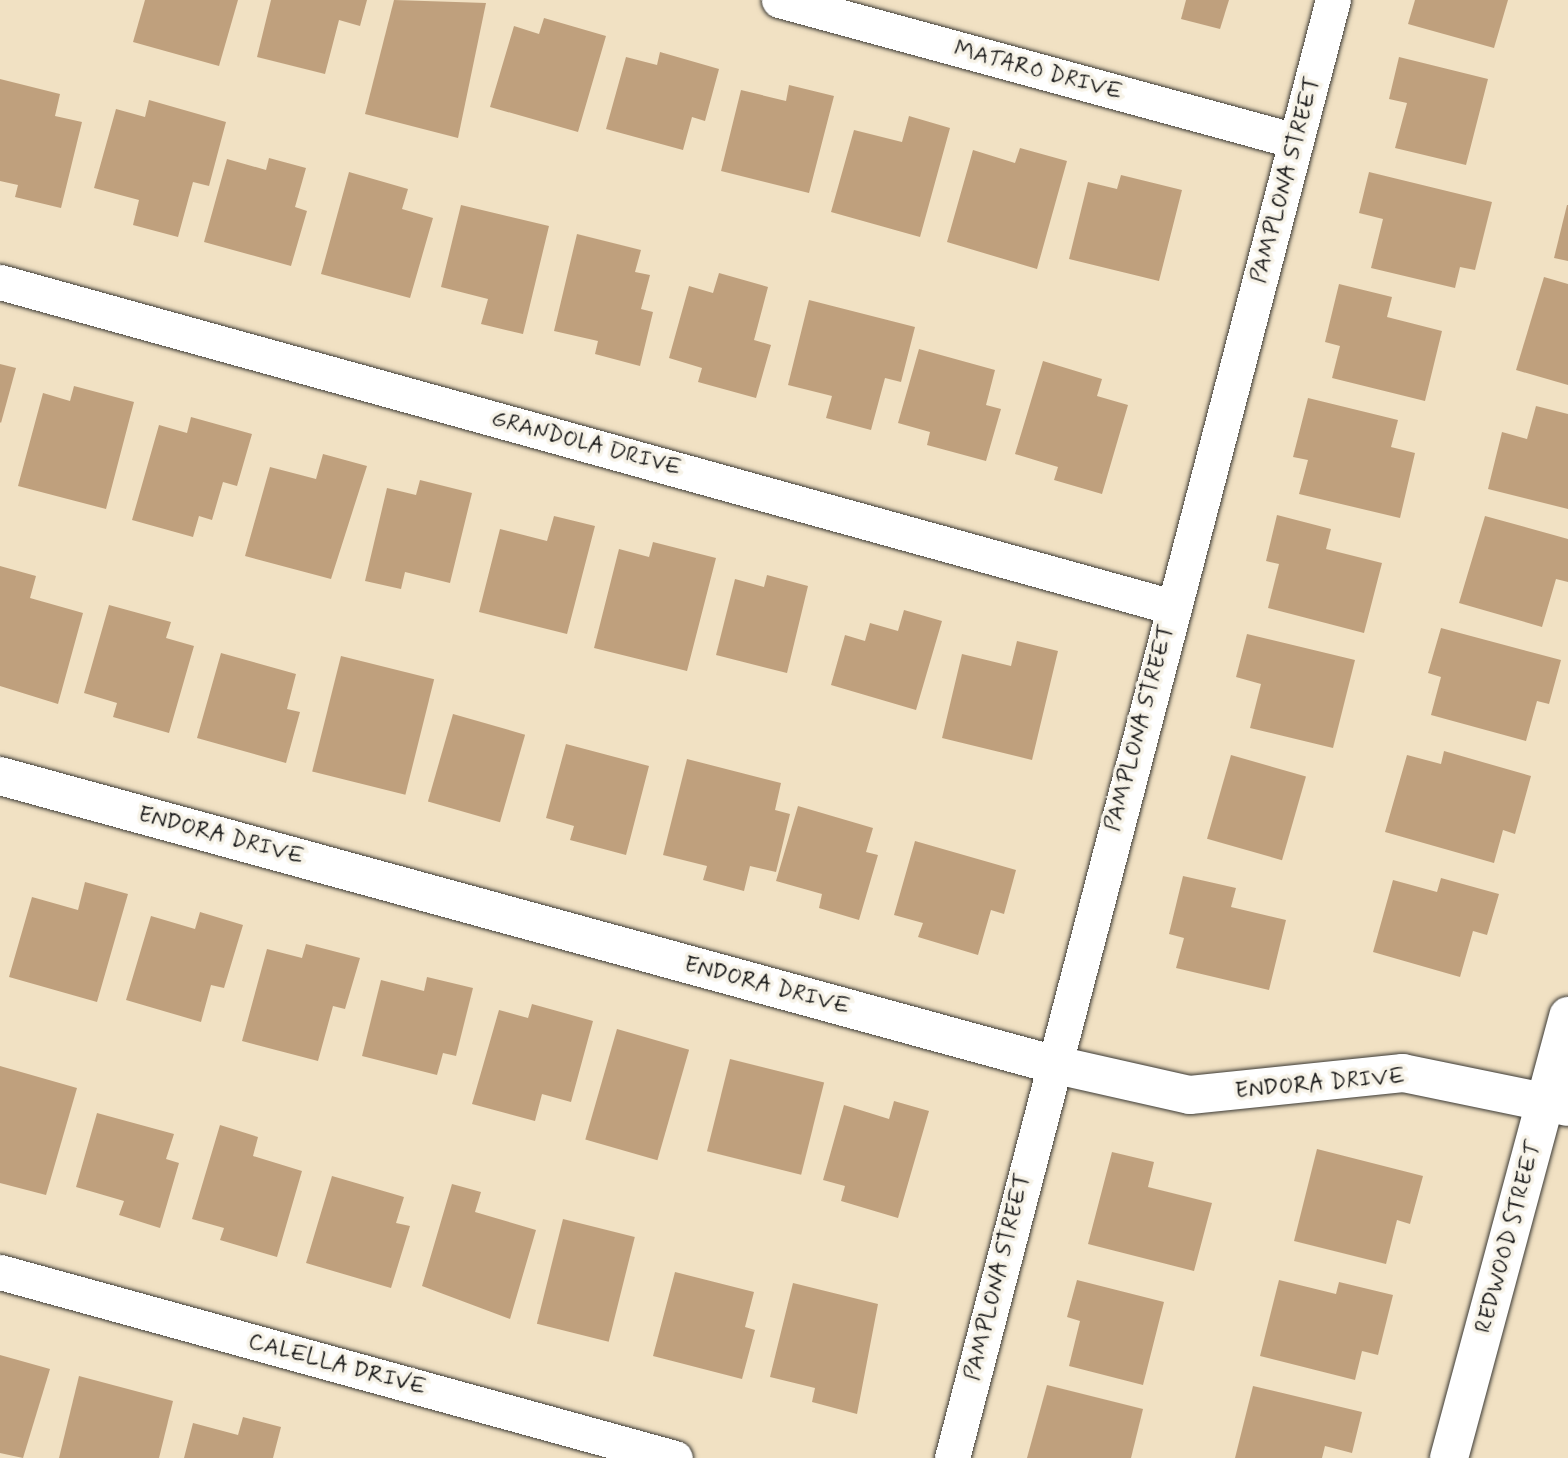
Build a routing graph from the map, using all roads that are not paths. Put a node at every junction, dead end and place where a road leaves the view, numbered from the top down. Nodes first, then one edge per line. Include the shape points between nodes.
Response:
1 (779, 0) edge
2 (1334, 0) edge
3 (1296, 141) junction
4 (0, 282) edge
5 (1173, 607) junction
6 (0, 776) edge
7 (1568, 1016) edge
8 (1052, 1064) junction
9 (1557, 1104) edge
10 (0, 1272) edge
11 (675, 1458) edge
12 (952, 1458) edge
13 (1449, 1458) edge

1 - 3 street, MATARO DRIVE
2 - 3 street, PAMPLONA STREET
3 - 5 street, PAMPLONA STREET
4 - 5 street, GRANDOLA DRIVE
5 - 8 street, PAMPLONA STREET
6 - 8 street, ENDORA DRIVE
7 - 9 street, REDWOOD STREET
8 - 9 street, ENDORA DRIVE via 1190,1096 1403,1073
8 - 12 street, PAMPLONA STREET
9 - 13 street, REDWOOD STREET
10 - 11 street, CALELLA DRIVE

